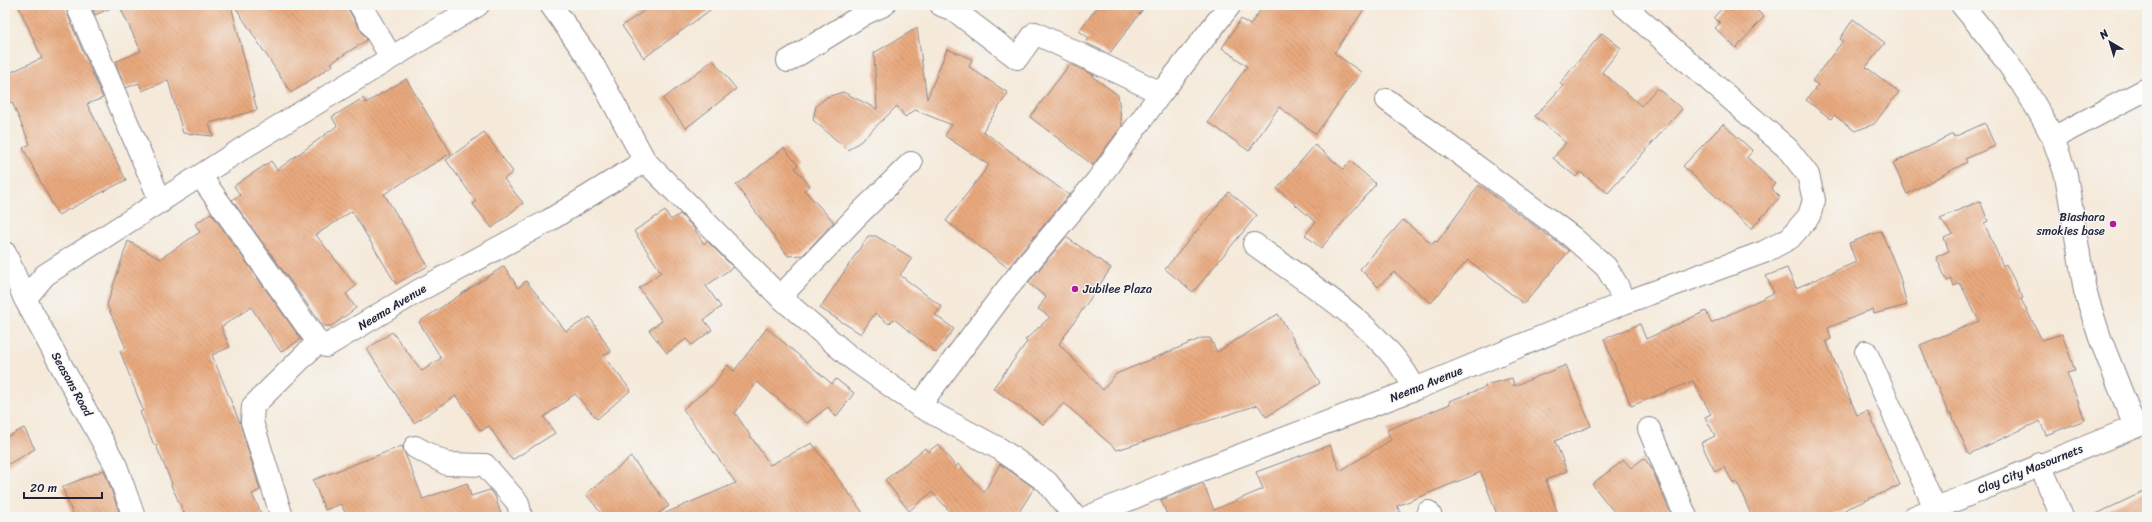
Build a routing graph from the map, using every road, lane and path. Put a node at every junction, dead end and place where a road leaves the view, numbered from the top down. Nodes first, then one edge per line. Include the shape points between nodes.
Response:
1 (77, 5) edge
2 (360, 5) edge
3 (478, 5) edge
4 (551, 5) edge
5 (884, 5) edge
6 (941, 5) edge
7 (1230, 5) edge
8 (1623, 5) edge
9 (1962, 5) edge
10 (391, 57) junction
11 (788, 61) dead end
12 (2147, 89) edge
13 (1161, 93) junction
14 (1387, 100) dead end
15 (2053, 138) junction
16 (645, 161) junction
17 (911, 162) dead end
18 (201, 176) junction
19 (161, 202) junction
20 (1254, 244) dead end
21 (5, 253) edge
22 (780, 297) junction
23 (25, 299) junction
24 (1624, 303) junction
25 (318, 342) junction
26 (1866, 352) dead end
27 (1415, 389) junction
28 (919, 406) junction
29 (2141, 425) edge
30 (1649, 429) dead end
31 (415, 447) dead end
32 (2040, 464) junction
33 (1935, 508) junction
34 (134, 517) edge
35 (282, 517) edge
36 (522, 517) edge
37 (1075, 517) edge
38 (1088, 517) edge
39 (1686, 517) edge
40 (1914, 517) edge
41 (2062, 517) edge

1 - 19 street
2 - 10 street
3 - 10 street
4 - 16 street via 592,64
5 - 11 street via 866,13
6 - 13 street via 954,10 1017,58 1035,33
7 - 13 street
8 - 24 street, Neema Avenue via 1788,149 1808,175 1814,200 1810,216 1790,238 1764,252
9 - 15 street via 1999,50 2031,96
10 - 18 street
12 - 15 street
13 - 28 street via 1096,182 1006,290
14 - 24 street via 1572,237 1606,267 1618,285
15 - 29 street via 2066,175 2085,291 2100,338
16 - 22 street
16 - 25 street, Neema Avenue via 548,221 420,290 326,346
17 - 22 street
18 - 19 street
18 - 25 street
19 - 23 street via 45,275
20 - 27 street via 1350,315 1386,346 1405,369
21 - 23 street, Seasons Road
22 - 28 street via 850,358
23 - 34 street, Seasons Road via 116,466
24 - 27 street, Neema Avenue
25 - 35 street via 253,406 252,422
26 - 33 street
27 - 38 street, Neema Avenue via 1180,478
28 - 37 street via 1000,449 1041,478
29 - 32 street, Clay City Masournets
30 - 39 street
31 - 36 street via 447,464 485,465 518,503
32 - 33 street, Clay City Masournets
32 - 41 street
33 - 40 street, Clay City Masournets

